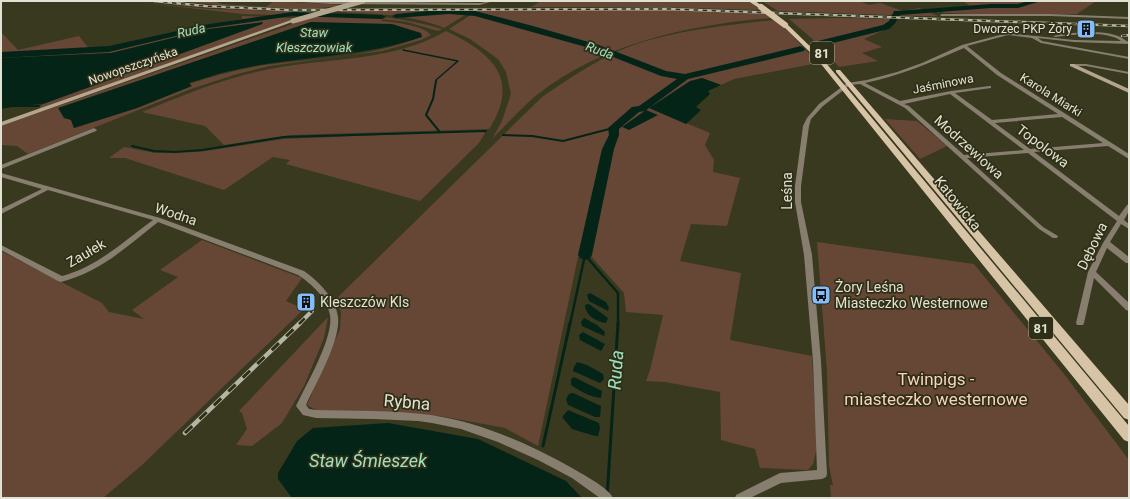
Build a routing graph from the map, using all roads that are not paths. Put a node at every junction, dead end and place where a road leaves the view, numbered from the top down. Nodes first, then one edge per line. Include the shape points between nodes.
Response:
1 (301, 1) edge
2 (363, 1) edge
3 (491, 1) edge
4 (751, 1) edge
5 (758, 1) edge
6 (942, 15) dead end
7 (1129, 18) edge
8 (1032, 36) junction
9 (1052, 38) junction
10 (1127, 43) edge
11 (964, 46) junction
12 (1129, 58) edge
13 (1072, 65) joint
14 (1129, 73) edge
15 (862, 83) junction
16 (846, 87) junction
17 (989, 87) dead end
18 (1129, 91) edge
19 (951, 92) junction
20 (900, 103) junction
21 (1063, 115) junction
22 (990, 122) junction
23 (1, 124) edge
24 (94, 130) dead end
25 (1109, 144) junction
26 (1029, 152) junction
27 (963, 157) junction
28 (1129, 157) edge
29 (1, 167) edge
30 (1, 175) edge
31 (48, 188) junction
32 (1129, 206) edge
33 (1, 212) edge
34 (158, 219) junction
35 (1120, 220) junction
36 (1129, 227) edge
37 (1055, 236) dead end
38 (1106, 243) junction
39 (1, 247) edge
40 (1129, 261) edge
41 (1092, 272) junction
42 (329, 302) joint
43 (1129, 308) edge
44 (1080, 323) dead end
45 (1129, 414) edge
46 (1129, 436) edge
47 (605, 495) edge
48 (740, 498) edge

1 - 3 street via 336,4 485,4
2 - 23 main road, Nowopszczyńska, bridge via 293,22
4 - 16 main road, Katowicka / 81, bridge via 785,25
5 - 16 main road, Katowicka / 81 via 793,25 812,42
6 - 7 street
8 - 9 street
8 - 11 street via 1009,34
8 - 12 street via 1041,42
9 - 10 street
9 - 10 street via 1071,34 1114,36
11 - 15 street via 913,68
11 - 21 street, Karola Miarki via 999,74
13 - 14 street
13 - 18 main road
15 - 16 street
15 - 20 street, Modrzewiowa
16 - 45 main road, Katowicka / 81
16 - 46 main road, Katowicka / 81
16 - 48 street, Leśna via 821,105 809,119 798,186 798,202 809,262 822,474 780,478
17 - 19 street, Jaśminowa
19 - 20 street, Jaśminowa
19 - 22 street, Topolowa
20 - 27 street, Modrzewiowa
21 - 22 street
21 - 25 street, Karola Miarki
22 - 26 street, Topolowa
24 - 29 street
25 - 26 street
25 - 28 street, Karola Miarki
26 - 27 street
26 - 35 street, Topolowa
27 - 37 street, Modrzewiowa via 1041,228
30 - 31 street, Wodna
31 - 33 street
31 - 34 street, Wodna
32 - 35 street, Dębowa
34 - 39 street, Zaułek via 90,269 61,279
34 - 42 street, Wodna via 301,273 312,280
35 - 36 street, Topolowa
35 - 38 street, Dębowa
38 - 40 street
38 - 41 street, Dębowa
41 - 43 street
41 - 44 street, Dębowa
42 - 47 street, Rybna via 335,316 334,332 301,406 306,412 432,419 479,430 512,443 580,477

